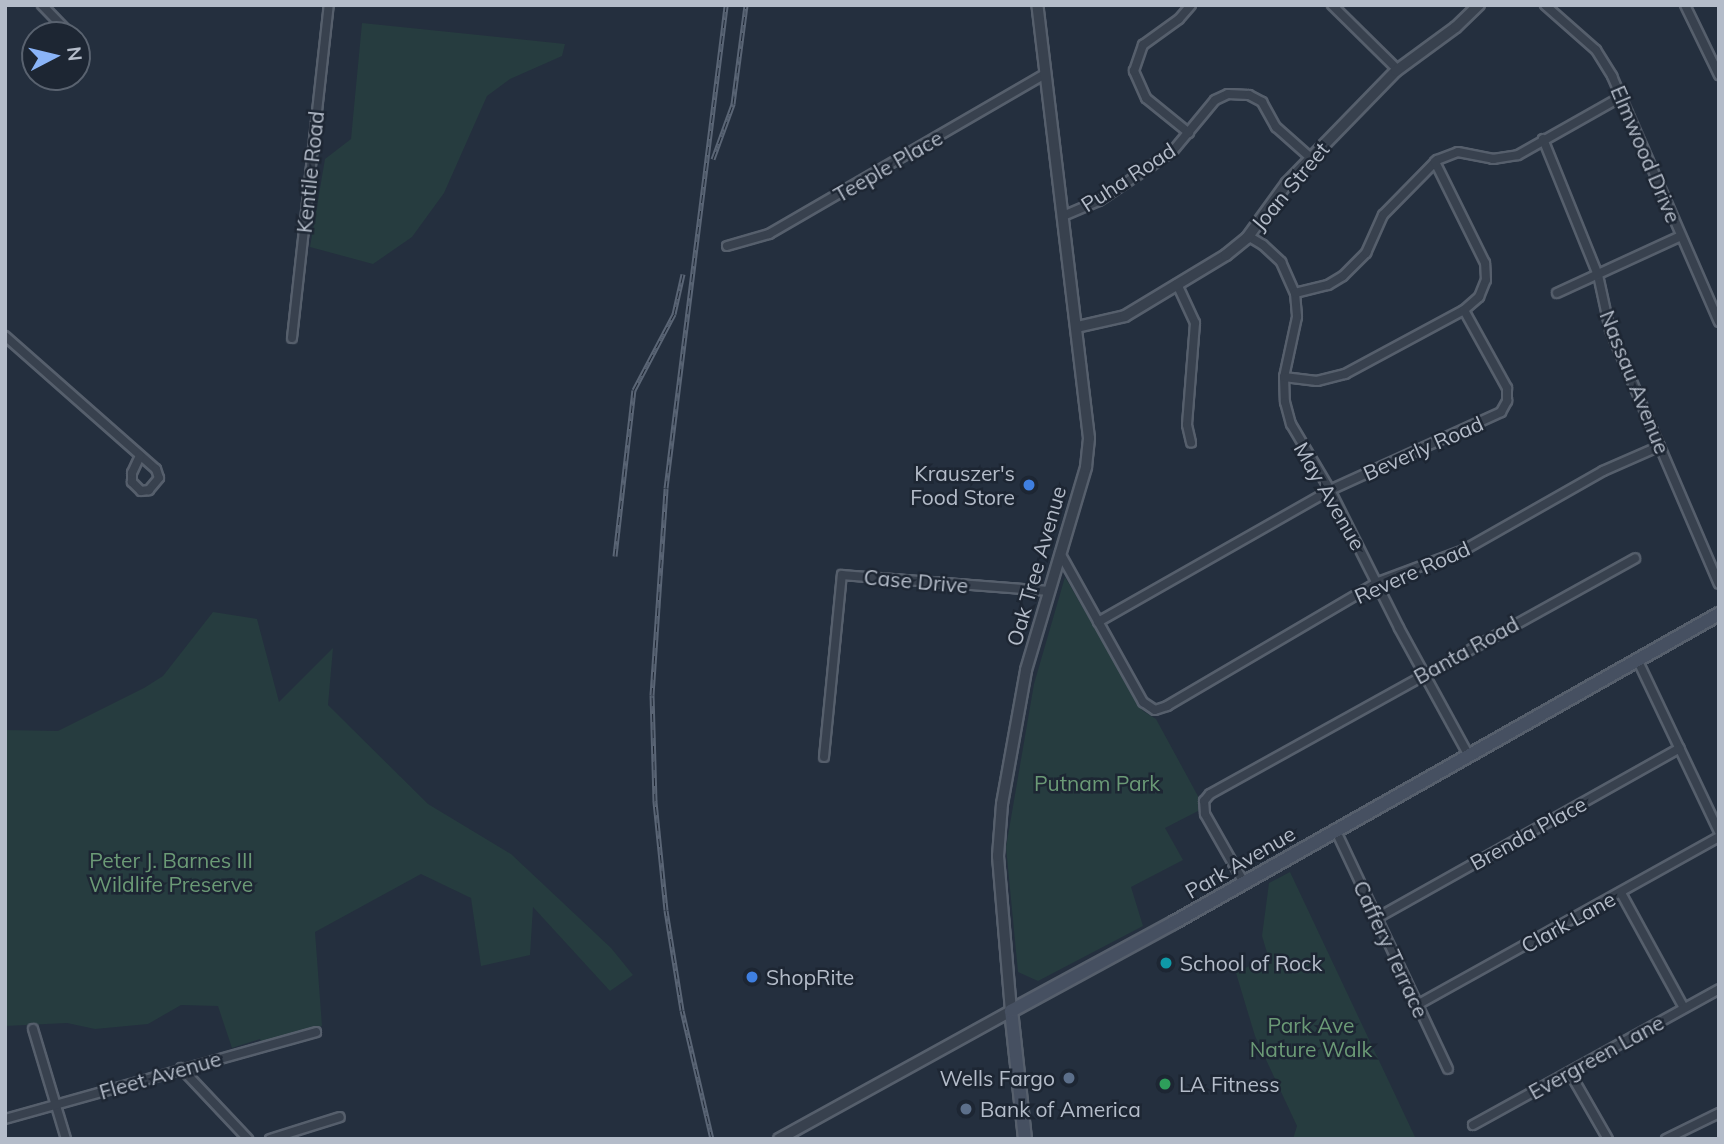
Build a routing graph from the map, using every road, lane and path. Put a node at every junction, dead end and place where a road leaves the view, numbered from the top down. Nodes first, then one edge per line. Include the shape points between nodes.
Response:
1 (42, 5) edge
2 (329, 5) edge
3 (1037, 5) edge
4 (1191, 5) edge
5 (1332, 5) edge
6 (1479, 5) edge
7 (1545, 5) edge
8 (1685, 5) edge
9 (57, 21) edge
10 (1397, 69) junction
11 (1045, 74) junction
12 (1719, 75) edge
13 (1621, 97) junction
14 (1189, 133) junction
15 (1543, 139) junction
16 (1311, 158) junction
17 (1436, 162) junction
18 (1063, 216) junction
19 (1248, 236) junction
20 (1681, 236) junction
21 (727, 246) dead end
22 (1598, 275) junction
23 (1177, 284) junction
24 (1295, 293) junction
25 (1557, 293) dead end
26 (1464, 310) junction
27 (1719, 322) edge
28 (1077, 327) junction
29 (5, 336) edge
30 (292, 338) dead end
31 (1284, 377) junction
32 (1191, 443) dead end
33 (1660, 446) junction
34 (140, 456) dead end
35 (1330, 490) junction
36 (1060, 553) junction
37 (1635, 558) dead end
38 (1378, 582) junction
39 (1719, 584) edge
40 (1048, 592) junction
41 (1719, 614) edge
42 (1098, 622) junction
43 (1637, 659) junction
44 (1425, 672) junction
45 (1680, 748) junction
46 (1468, 754) junction
47 (824, 757) dead end
48 (1335, 830) junction
49 (1719, 835) edge
50 (1243, 881) junction
51 (1621, 893) junction
52 (1377, 918) junction
53 (1719, 989) edge
54 (1417, 1005) junction
55 (1684, 1008) junction
56 (1011, 1012) junction
57 (33, 1029) dead end
58 (316, 1032) dead end
59 (181, 1068) junction
60 (1448, 1069) dead end
61 (1570, 1073) junction
62 (57, 1104) junction
63 (1719, 1113) edge
64 (340, 1117) dead end
65 (5, 1119) edge
66 (1473, 1125) dead end
67 (66, 1139) edge
68 (248, 1139) edge
69 (270, 1139) edge
70 (779, 1139) edge
71 (1025, 1139) edge
72 (1608, 1139) edge
73 (1666, 1139) edge

1 - 9 street
2 - 30 street, Kentile Road
3 - 11 street, Oak Tree Avenue
4 - 14 street via 1143,45 1134,71 1146,98
5 - 10 street
6 - 10 street, Joan Street
7 - 13 street, Elmwood Drive via 1596,50
8 - 12 street
10 - 16 street, Joan Street
11 - 18 street, Oak Tree Avenue
11 - 21 street, Teeple Place via 769,234
13 - 15 street
13 - 20 street, Elmwood Drive
14 - 16 street, Puha Road via 1215,100 1228,94 1249,95 1262,102 1276,127
14 - 18 street, Puha Road via 1172,152 1117,190
15 - 17 street via 1508,158 1458,152
15 - 22 street, Nassau Avenue
16 - 19 street, Joan Street
17 - 24 street via 1383,215 1366,253 1343,276
17 - 26 street via 1486,263 1483,289
18 - 28 street, Oak Tree Avenue
19 - 23 street, Joan Street
19 - 24 street, May Avenue via 1281,262
20 - 22 street
20 - 27 street, Elmwood Drive
22 - 25 street
22 - 33 street, Nassau Avenue via 1610,330
23 - 28 street, Joan Street via 1125,316
23 - 32 street via 1195,323 1187,425
24 - 31 street, May Avenue via 1297,317
26 - 31 street via 1345,374 1317,381
26 - 35 street, Beverly Road via 1507,388 1501,412
28 - 36 street, Oak Tree Avenue via 1089,450
29 - 34 street
31 - 35 street, May Avenue via 1290,424
33 - 38 street, Revere Road via 1603,471 1464,550
33 - 39 street, Nassau Avenue
35 - 38 street, May Avenue
35 - 42 street, Beverly Road
36 - 40 street, Oak Tree Avenue
36 - 42 street
37 - 44 street, Banta Road
38 - 42 street, Revere Road via 1167,706 1152,709 1143,702
38 - 44 street, May Avenue
40 - 47 street, Case Drive via 842,575
40 - 56 street, Oak Tree Avenue via 1021,692 999,831
41 - 43 main road, Park Avenue
43 - 45 street
43 - 46 main road, Park Avenue
44 - 46 street, May Avenue
44 - 50 street, Banta Road via 1210,794 1205,814
45 - 49 street
45 - 52 street, Brenda Place
46 - 48 main road, Park Avenue
48 - 50 main road, Park Avenue
48 - 52 street, Caffery Terrace
49 - 51 street, Clark Lane
50 - 56 main road, Park Avenue
51 - 54 street, Clark Lane
51 - 55 street
52 - 54 street, Caffery Terrace
53 - 55 street, Evergreen Lane
54 - 60 street, Caffery Terrace
55 - 61 street, Evergreen Lane
56 - 70 street, Park Avenue
56 - 71 main road, Oak Tree Avenue
57 - 62 street
58 - 59 street, Fleet Avenue
59 - 62 street, Fleet Avenue
59 - 68 street
61 - 66 street, Evergreen Lane
61 - 72 street
62 - 65 street, Fleet Avenue
62 - 67 street
63 - 73 street
64 - 69 street

